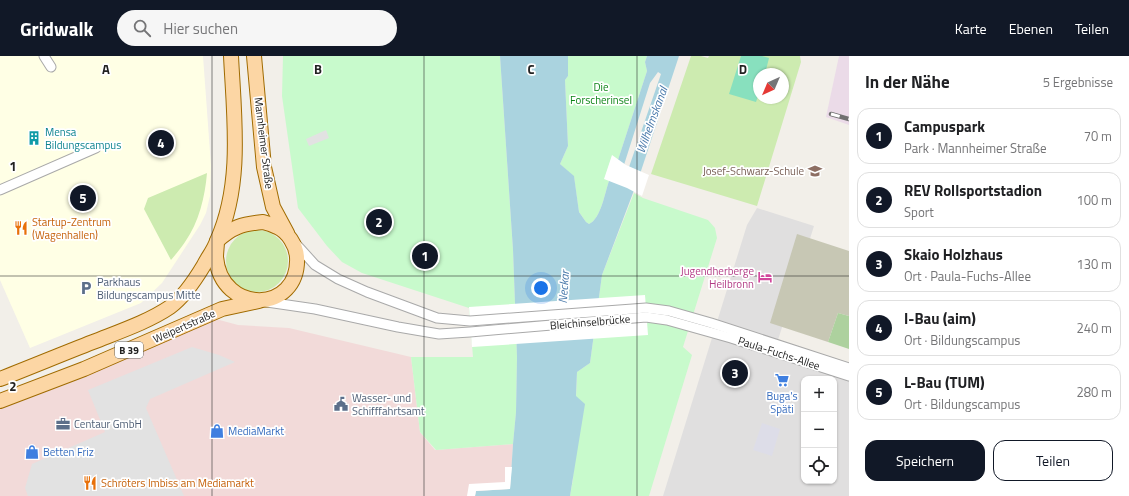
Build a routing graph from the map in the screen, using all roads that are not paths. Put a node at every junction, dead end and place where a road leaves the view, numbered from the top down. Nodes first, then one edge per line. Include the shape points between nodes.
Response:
1 (44, 56) edge
2 (231, 56) edge
3 (254, 56) edge
4 (51, 67) dead end
5 (96, 148) dead end
6 (0, 190) edge
7 (291, 239) junction
8 (217, 241) junction
9 (259, 301) junction
10 (646, 312) junction
11 (470, 321) joint
12 (710, 327) junction
13 (849, 368) edge
14 (849, 376) edge
15 (0, 380) edge
16 (0, 401) edge

1 - 4 street
2 - 8 main road, B 39 via 236,159 228,211
3 - 7 main road, Mannheimer Straße / B 39 via 264,167 273,207
5 - 6 street
7 - 8 main road via 278,227 263,222 246,223 231,229
7 - 9 main road, B 39 via 296,251 297,266 293,279 285,290 273,298
7 - 11 street, Mannheimer Straße via 315,265 338,279 437,318
8 - 9 main road via 216,257 225,283 234,293 246,299
8 - 15 main road, Weipertstraße / B 39 via 200,272 171,306 117,333
9 - 10 street, Bleichinselbrücke via 315,308 398,328 439,334
9 - 16 main road, Weipertstraße / B 39 via 222,309 84,369
10 - 11 street, Bleichinselbrücke
10 - 12 street, Bleichinselbrücke via 667,320
12 - 13 street, Paula-Fuchs-Allee
12 - 14 street, Paula-Fuchs-Allee

